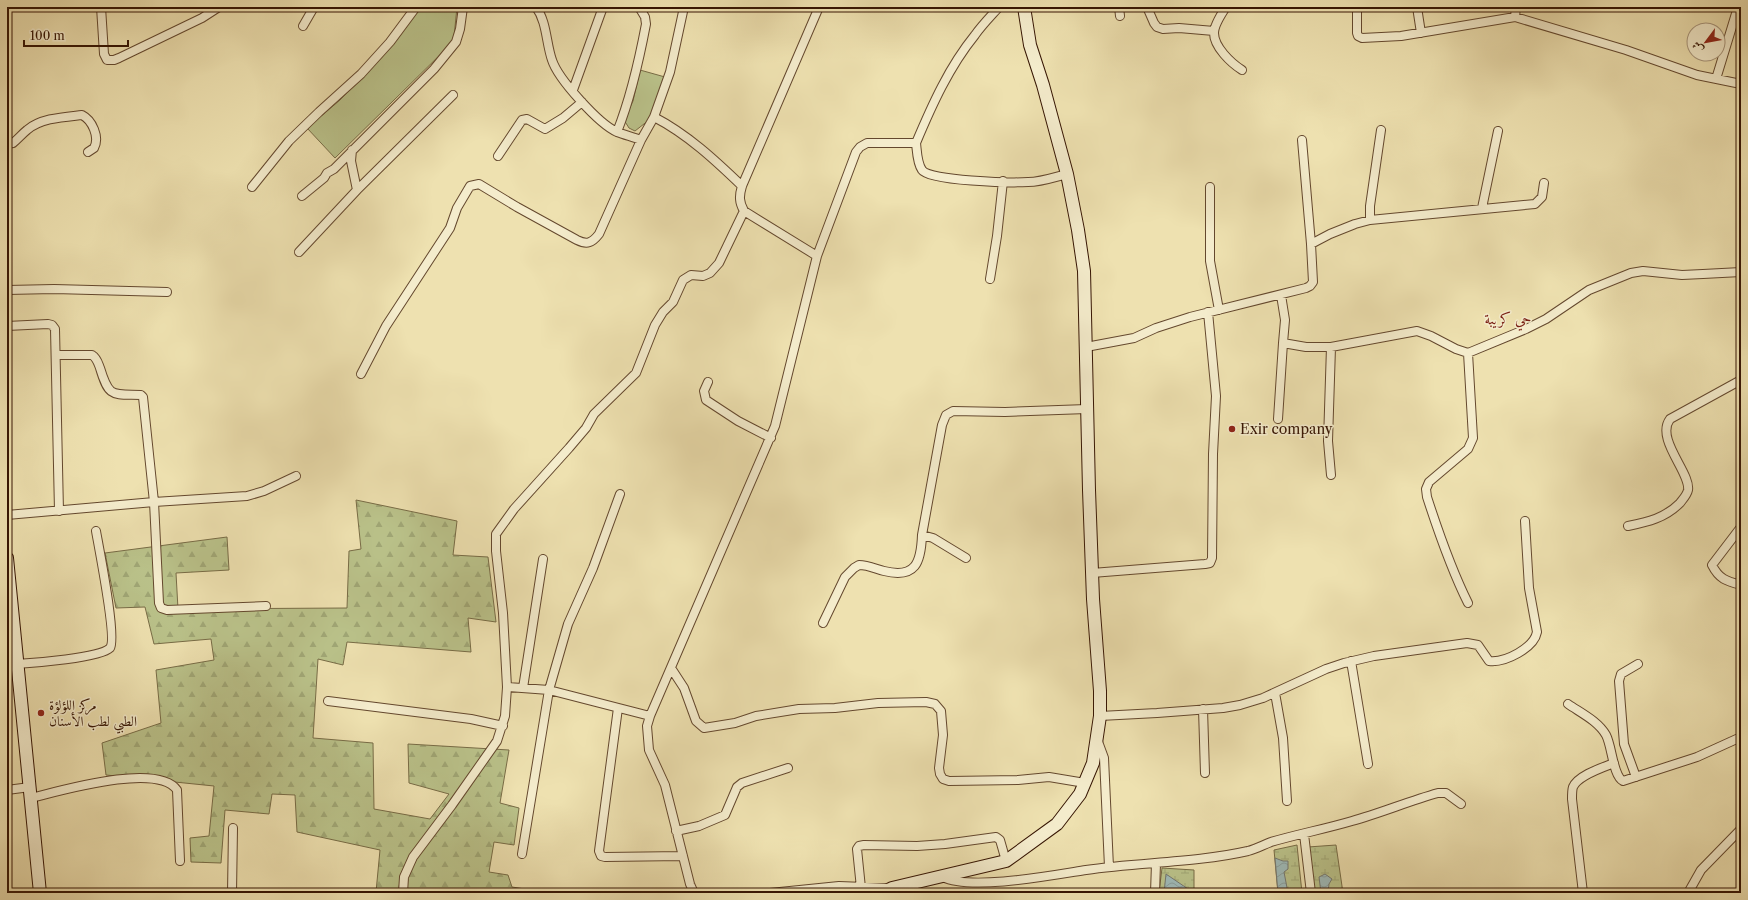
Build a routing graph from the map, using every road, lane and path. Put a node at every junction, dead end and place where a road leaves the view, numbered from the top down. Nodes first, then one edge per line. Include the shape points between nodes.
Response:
1 (101, 7) edge
2 (219, 7) edge
3 (314, 7) edge
4 (416, 7) edge
5 (463, 7) edge
6 (536, 7) edge
7 (603, 7) edge
8 (639, 7) edge
9 (684, 7) edge
10 (819, 7) edge
11 (999, 7) edge
12 (1024, 7) edge
13 (1118, 7) edge
14 (1147, 7) edge
15 (1226, 7) edge
16 (1357, 7) edge
17 (1417, 7) edge
18 (1516, 7) edge
19 (1738, 7) edge
20 (1120, 16) dead end
21 (1515, 17) junction
22 (303, 26) dead end
23 (1214, 31) junction
24 (1421, 33) junction
25 (1242, 70) dead end
26 (1716, 79) junction
27 (1741, 84) edge
28 (573, 90) junction
29 (453, 95) dead end
30 (582, 102) junction
31 (654, 117) junction
32 (1381, 130) dead end
33 (1498, 130) dead end
34 (617, 132) junction
35 (641, 140) junction
36 (1302, 140) dead end
37 (916, 143) junction
38 (7, 144) edge
39 (352, 150) junction
40 (88, 152) dead end
41 (498, 156) dead end
42 (1067, 174) junction
43 (1004, 181) junction
44 (1544, 183) dead end
45 (742, 186) junction
46 (252, 187) dead end
47 (1210, 187) dead end
48 (357, 190) junction
49 (302, 196) dead end
50 (1482, 208) junction
51 (744, 211) junction
52 (1370, 220) junction
53 (1311, 244) junction
54 (299, 252) dead end
55 (817, 256) junction
56 (1741, 272) edge
57 (990, 280) dead end
58 (7, 290) edge
59 (167, 292) dead end
60 (1281, 295) junction
61 (1219, 310) junction
62 (1208, 312) junction
63 (7, 326) edge
64 (1283, 343) junction
65 (1086, 347) junction
66 (1331, 347) junction
67 (1468, 353) junction
68 (56, 355) junction
69 (360, 374) dead end
70 (1741, 380) edge
71 (708, 382) dead end
72 (1087, 410) junction
73 (1278, 419) dead end
74 (771, 438) junction
75 (1331, 475) dead end
76 (296, 476) dead end
77 (620, 494) dead end
78 (154, 502) junction
79 (59, 511) junction
80 (7, 515) edge
81 (1525, 521) dead end
82 (1628, 526) dead end
83 (1741, 527) edge
84 (96, 531) dead end
85 (922, 535) junction
86 (7, 558) edge
87 (966, 558) dead end
88 (543, 559) dead end
89 (1092, 573) junction
90 (1741, 585) edge
91 (9, 592) edge
92 (1468, 603) dead end
93 (266, 606) dead end
94 (823, 623) dead end
95 (1351, 662) junction
96 (17, 664) junction
97 (1638, 664) dead end
98 (671, 668) junction
99 (507, 687) junction
100 (523, 688) junction
101 (549, 690) junction
102 (1275, 693) junction
103 (328, 701) dead end
104 (1568, 704) dead end
105 (618, 708) junction
106 (1203, 709) junction
107 (650, 716) junction
108 (1100, 716) junction
109 (503, 726) junction
110 (1741, 737) edge
111 (1097, 739) junction
112 (1614, 763) junction
113 (1368, 764) dead end
114 (788, 768) dead end
115 (1205, 773) dead end
116 (1636, 777) junction
117 (1085, 783) junction
118 (7, 790) edge
119 (30, 793) junction
120 (1287, 801) dead end
121 (1461, 804) dead end
122 (233, 828) dead end
123 (1741, 829) edge
124 (676, 831) junction
125 (1304, 834) junction
126 (522, 854) dead end
127 (683, 856) junction
128 (180, 861) dead end
129 (1006, 861) junction
130 (1156, 863) junction
131 (1109, 867) junction
132 (943, 877) junction
133 (861, 888) junction
134 (887, 890) edge
135 (40, 893) edge
136 (232, 893) edge
137 (403, 893) edge
138 (694, 893) edge
139 (770, 893) edge
140 (1155, 893) edge
141 (1311, 893) edge
142 (1582, 893) edge
143 (1688, 893) edge

1 - 2 street via 104,54 110,61 202,18
3 - 22 street
4 - 46 street via 390,42 289,141
5 - 39 street via 456,42 434,69
6 - 28 street via 543,22 552,60
7 - 28 street
8 - 34 street via 646,24 627,106
9 - 31 street via 670,72
10 - 45 street
11 - 37 street via 974,35 956,64 934,101
12 - 42 main road via 1030,45
13 - 20 street
14 - 23 street via 1157,27
15 - 23 street
16 - 24 street via 1357,33 1362,38
17 - 24 street
18 - 21 street
19 - 26 street
21 - 24 street
21 - 26 street
23 - 25 street via 1220,48 1233,65
26 - 27 street
28 - 30 street
29 - 48 street
30 - 34 street via 599,120
30 - 41 street via 545,129 522,120
31 - 35 street
31 - 45 street via 667,123 699,147
32 - 52 street
33 - 50 street
34 - 35 street
35 - 69 street via 599,234 590,243 585,244 577,240 480,184 470,186 457,208 450,228 386,326
36 - 53 street
37 - 43 street via 920,165 925,173 962,180
37 - 55 street via 867,142 860,147
38 - 40 street via 13,144 26,130 39,123 82,115 90,120 96,140 94,148
39 - 48 street via 351,161
39 - 49 street
42 - 43 street via 1029,182
42 - 65 main road via 1084,271
43 - 57 street
44 - 50 street via 1542,197 1535,204
45 - 51 street via 739,197
47 - 61 street via 1210,261
48 - 54 street
50 - 52 street
51 - 55 street
51 - 99 street via 715,268 703,276 691,275 683,280 673,302 655,325 636,373 594,414 573,443 514,509 496,534
52 - 53 street via 1348,226
53 - 60 street via 1313,282 1306,288
55 - 74 street via 792,364
56 - 67 street via 1632,273 1589,290 1546,319 1526,329
58 - 59 street
60 - 61 street
60 - 64 street via 1285,320
61 - 62 street
62 - 65 street via 1156,328 1134,338
62 - 89 street via 1216,396 1210,563
63 - 68 street via 52,325 56,333
64 - 66 street via 1306,347
64 - 73 street
65 - 72 main road
66 - 67 street via 1417,332 1432,336 1456,350
66 - 75 street via 1328,441
67 - 92 street via 1472,443 1429,482 1426,490 1454,576
68 - 78 street via 92,355 98,361 106,387 111,392 142,397
68 - 79 street
70 - 82 street via 1670,419 1666,435 1688,485 1688,491 1667,514
71 - 74 street via 704,391 706,400
72 - 85 street via 948,412 942,425
72 - 89 main road
74 - 98 street via 740,504
76 - 78 street via 247,496
77 - 101 street via 593,568 568,624
78 - 79 street
78 - 93 street via 161,608 167,610
79 - 80 street
81 - 95 street via 1529,588 1537,632 1532,642 1512,656 1494,661 1490,661 1478,645 1467,643 1374,656
83 - 90 street via 1712,565 1717,575
84 - 96 street via 110,606 113,641 110,648 79,657
85 - 87 street via 933,538
85 - 94 street via 921,553 913,568 898,574 860,565 848,572
86 - 91 main road
88 - 100 street
89 - 108 main road
91 - 96 main road
95 - 102 street via 1326,669
95 - 113 street
96 - 119 main road
97 - 116 street via 1621,674 1619,681 1624,744
98 - 107 street
98 - 117 street via 684,688 696,721 704,728 799,709 926,702 935,704 941,711 943,735 939,768 943,780 1018,780 1049,777
99 - 100 street
99 - 109 street
100 - 101 street
101 - 105 street
101 - 126 street
102 - 106 street via 1240,705
102 - 120 street via 1283,738
103 - 109 street via 471,719
104 - 112 street via 1600,727 1607,736
105 - 107 street
105 - 127 street via 599,852 605,857
106 - 108 street
106 - 115 street
107 - 124 street via 649,750 665,786
108 - 111 main road
109 - 137 street via 490,754 413,857 404,877
110 - 116 street via 1697,757
111 - 117 main road via 1093,763
111 - 131 street via 1104,758
112 - 116 street via 1620,780 1627,781
112 - 142 street via 1585,776 1576,782 1573,788
114 - 124 street via 742,783 737,787 725,815 699,826
117 - 129 main road via 1080,794 1057,824
118 - 119 street
119 - 128 street via 114,779 164,781 172,784 177,790
119 - 135 main road
121 - 125 street via 1446,793 1438,793 1354,821
122 - 136 street
123 - 143 street via 1701,870
124 - 127 street
125 - 130 street via 1210,858
125 - 141 street
127 - 138 street
129 - 132 main road
129 - 133 street via 1000,840 996,836 945,844 864,845 857,849
130 - 131 street
130 - 140 street
131 - 132 street via 993,882 951,881
132 - 134 main road
133 - 134 street
133 - 139 street via 839,886

